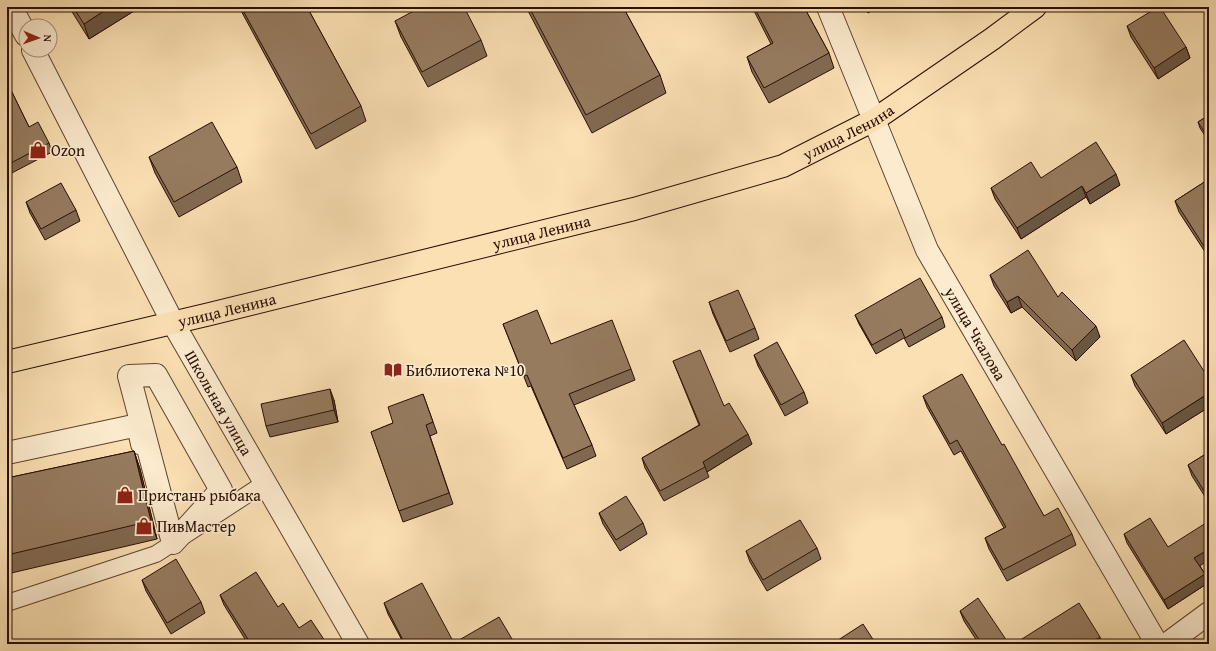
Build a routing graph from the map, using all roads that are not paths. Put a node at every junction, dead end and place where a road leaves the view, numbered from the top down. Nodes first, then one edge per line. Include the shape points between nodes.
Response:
1 (12, 7) edge
2 (828, 7) edge
3 (1035, 7) edge
4 (18, 19) edge
5 (38, 58) edge
6 (874, 120) junction
7 (173, 323) junction
8 (7, 362) edge
9 (7, 453) edge
10 (129, 458) edge
11 (265, 483) junction
12 (173, 543) junction
13 (7, 603) edge
14 (1209, 613) edge
15 (358, 644) edge
16 (1157, 644) edge
17 (1167, 644) edge

1 - 4 street
2 - 6 street, улица Чкалова
3 - 6 highway, улица Ленина
5 - 7 street, Школьная улица
6 - 7 highway, улица Ленина via 783,166 634,209
6 - 16 street, улица Чкалова via 927,250
7 - 8 highway, улица Ленина
7 - 11 street, Школьная улица
9 - 10 street via 138,425 144,455
11 - 12 lane
11 - 15 street, Школьная улица
12 - 12 street via 165,513 129,376 156,375 221,490
12 - 13 lane via 156,554
14 - 17 street

